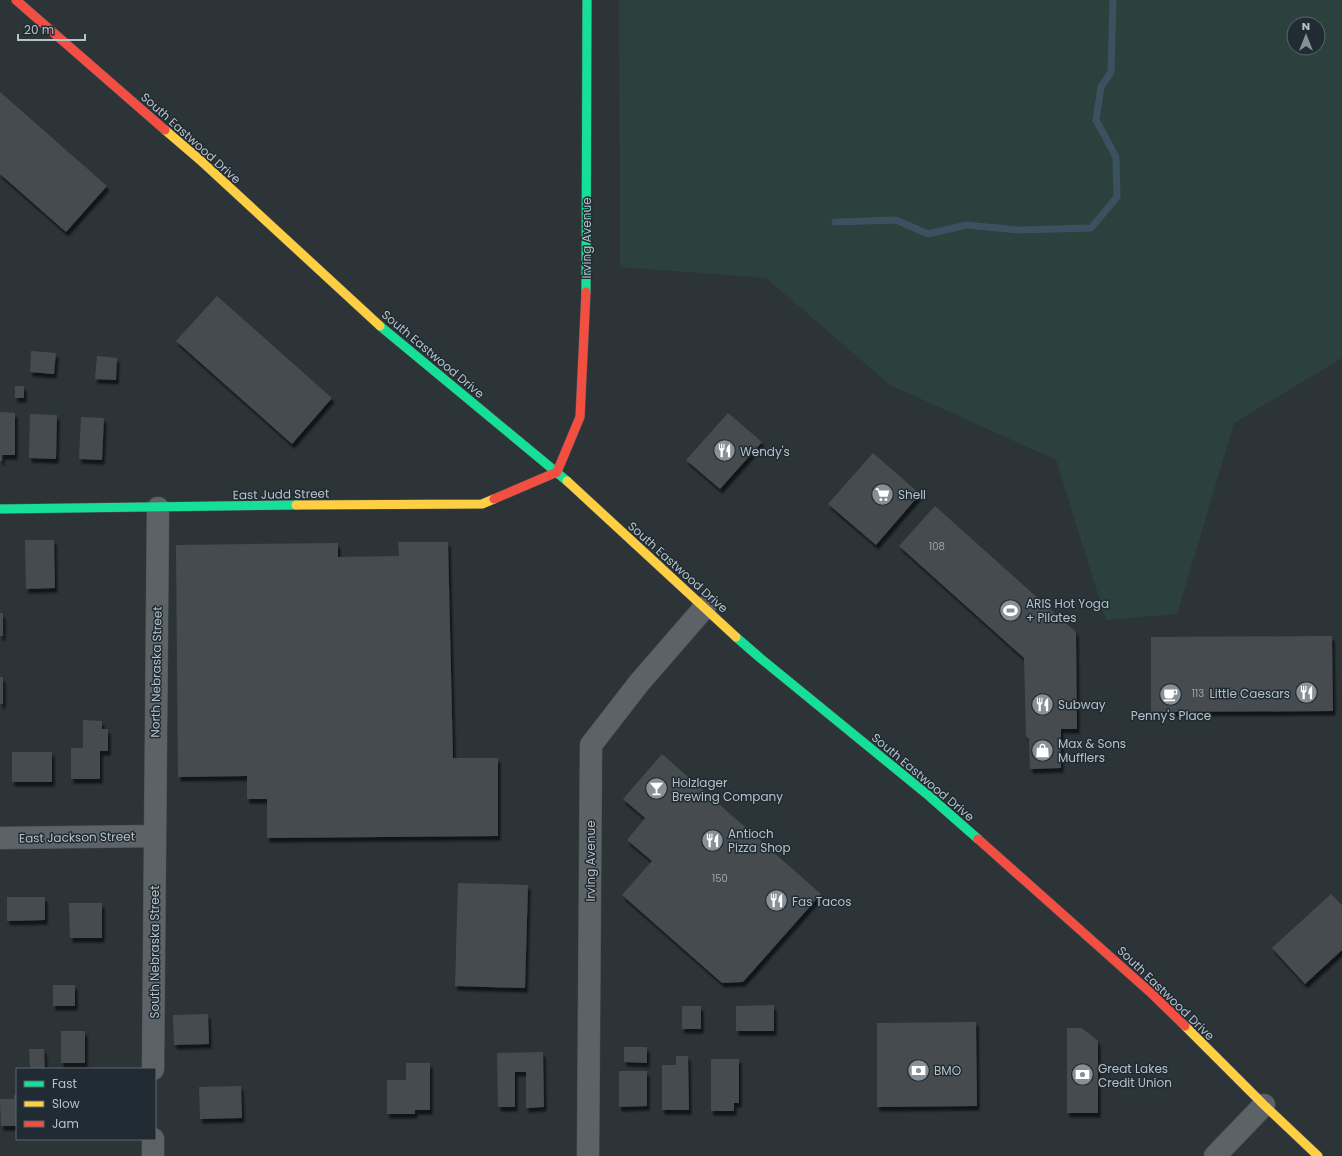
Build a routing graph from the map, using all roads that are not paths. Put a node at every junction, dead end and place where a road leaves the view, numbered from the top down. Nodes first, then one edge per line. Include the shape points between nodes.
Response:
1 (16, 0) edge
2 (587, 0) edge
3 (557, 472) junction
4 (158, 508) junction
5 (0, 510) edge
6 (704, 607) junction
7 (154, 836) junction
8 (0, 838) edge
9 (153, 1068) edge
10 (1264, 1105) junction
11 (153, 1140) edge
12 (153, 1156) edge
13 (588, 1156) edge
14 (1215, 1156) edge
15 (1318, 1156) edge

1 - 3 main road, South Eastwood Drive via 200,160 385,330
2 - 3 main road, Irving Avenue via 586,306 580,417
3 - 4 main road, East Judd Street via 482,504
3 - 6 main road, South Eastwood Drive
4 - 5 main road, East Judd Street
4 - 7 street, North Nebraska Street
6 - 10 main road, South Eastwood Drive via 759,657 929,796 1056,907 1151,993
6 - 13 street, Irving Avenue via 639,683 591,745
7 - 8 street, East Jackson Street
7 - 9 street, South Nebraska Street
10 - 14 street
10 - 15 main road, South Eastwood Drive
11 - 12 street

